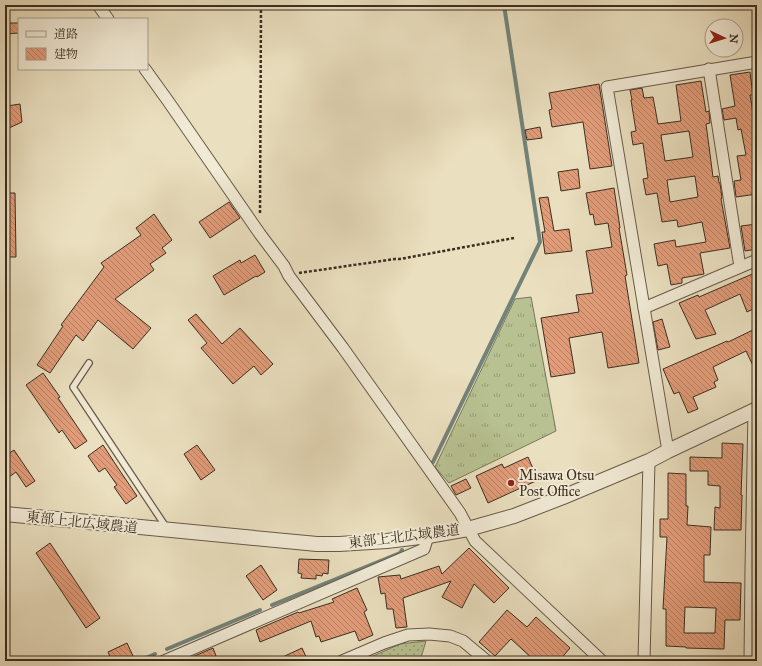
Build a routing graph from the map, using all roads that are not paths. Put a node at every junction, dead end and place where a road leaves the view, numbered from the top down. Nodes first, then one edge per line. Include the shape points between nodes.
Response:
1 (98, 5) edge
2 (107, 18) edge
3 (757, 62) edge
4 (709, 69) junction
5 (146, 70) edge
6 (757, 260) edge
7 (740, 267) junction
8 (644, 308) junction
9 (89, 363) dead end
10 (756, 410) edge
11 (668, 451) junction
12 (649, 461) junction
13 (5, 514) edge
14 (468, 529) junction
15 (168, 530) junction
16 (428, 536) junction
17 (754, 568) edge
18 (477, 657) edge
19 (180, 658) edge
20 (164, 661) edge
21 (342, 661) edge
22 (487, 661) edge
23 (602, 661) edge
24 (644, 661) edge
25 (750, 661) edge

1 - 2 street
3 - 4 street
4 - 7 street
4 - 8 street via 607,87
5 - 14 street via 289,276 460,513
6 - 7 street
7 - 8 street
8 - 11 street
9 - 15 lane via 73,387
10 - 11 street, 東部上北広域農道
10 - 17 street
11 - 12 street, 東部上北広域農道
12 - 14 street, 東部上北広域農道 via 514,516
12 - 24 street
13 - 15 street, 東部上北広域農道
14 - 16 street, 東部上北広域農道
14 - 23 street via 475,541
15 - 16 street, 東部上北広域農道 via 317,544 387,542
16 - 19 street via 424,549
17 - 25 street
18 - 21 street via 463,641 450,636 408,635
18 - 22 street
19 - 20 street

